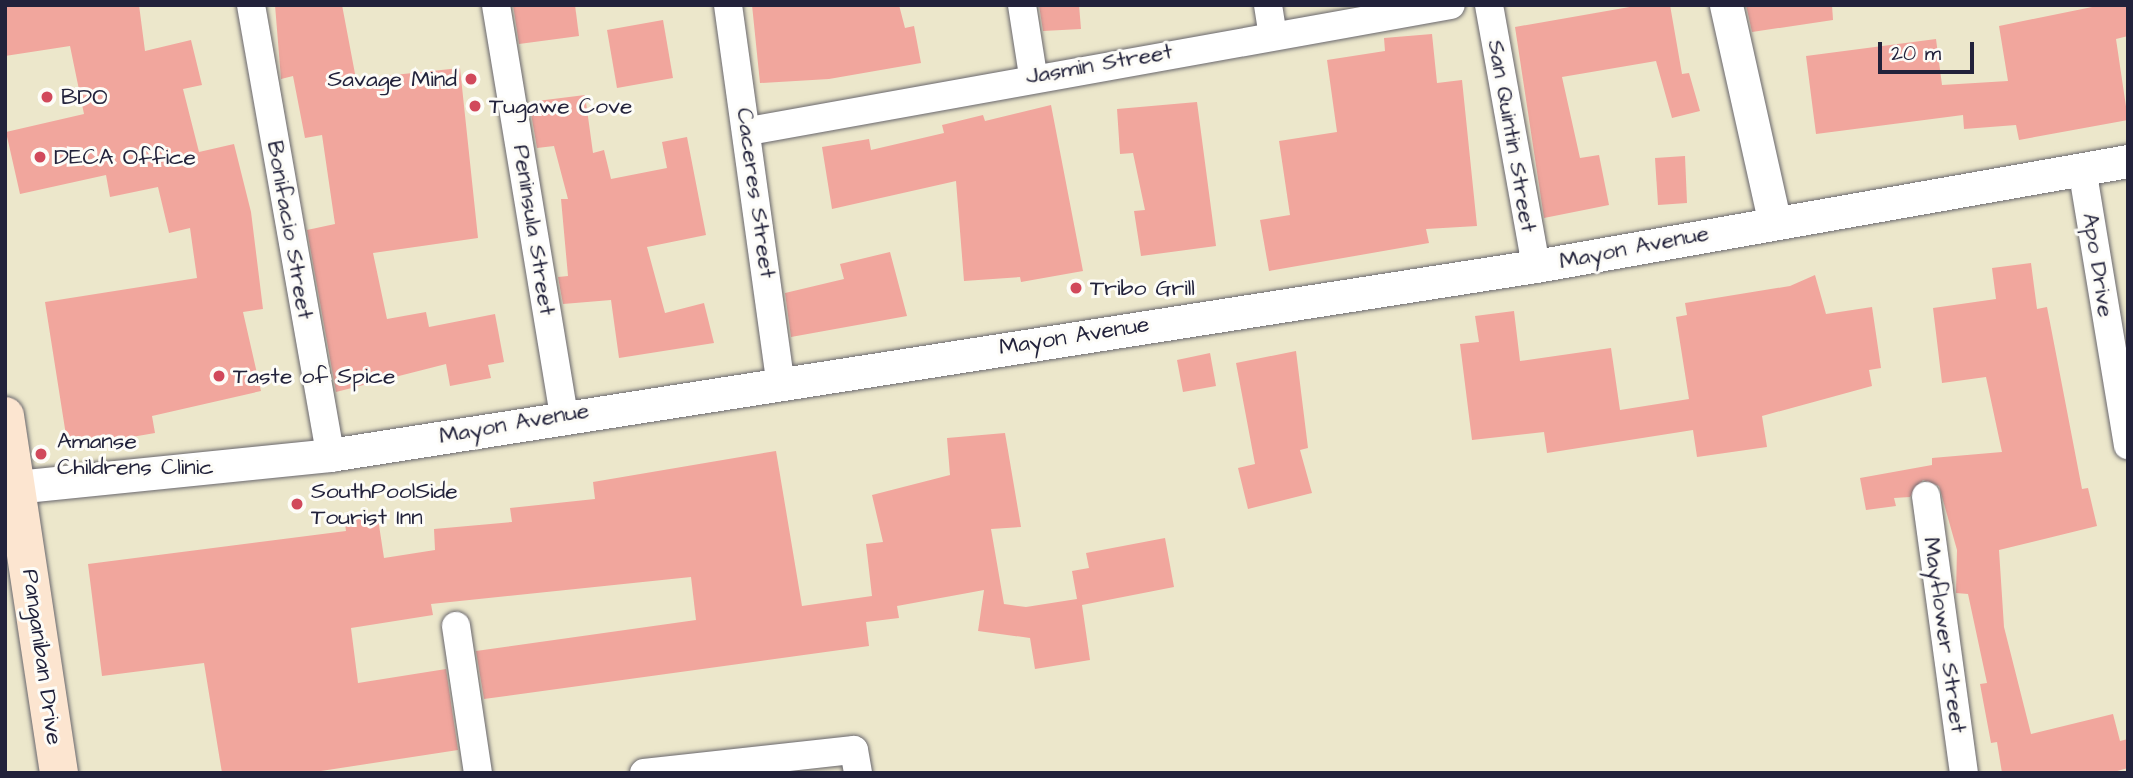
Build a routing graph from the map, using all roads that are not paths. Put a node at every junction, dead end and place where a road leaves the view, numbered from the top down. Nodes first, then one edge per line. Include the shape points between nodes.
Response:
1 (251, 5) edge
2 (496, 5) edge
3 (728, 5) edge
4 (1022, 5) edge
5 (1268, 5) edge
6 (1451, 5) edge
7 (1489, 5) edge
8 (1726, 5) edge
9 (1273, 35) junction
10 (1033, 75) junction
11 (749, 131) junction
12 (2128, 161) edge
13 (2082, 168) junction
14 (1774, 220) junction
15 (1536, 266) junction
16 (780, 381) junction
17 (564, 414) junction
18 (5, 416) edge
19 (2128, 445) edge
20 (330, 455) junction
21 (16, 487) junction
22 (1926, 496) dead end
23 (456, 626) dead end
24 (59, 773) edge
25 (478, 773) edge
26 (644, 773) edge
27 (858, 773) edge
28 (1964, 773) edge

1 - 20 street, Bonifacio Street
2 - 17 street, Peninsula Street
3 - 11 street, Caceres Street
4 - 10 street
5 - 9 street
6 - 9 street, Jasmin Street
7 - 15 street, San Quintin Street
8 - 14 street
9 - 10 street, Jasmin Street
10 - 11 street, Jasmin Street
11 - 16 street, Caceres Street
12 - 13 street, Mayon Avenue
13 - 14 street, Mayon Avenue
13 - 19 street, Apo Drive
14 - 15 street, Mayon Avenue
15 - 16 street, Mayon Avenue
16 - 17 street, Mayon Avenue
17 - 20 street, Mayon Avenue
18 - 21 main road, Panganiban Drive
20 - 21 street, Mayon Avenue
21 - 24 main road, Panganiban Drive
22 - 28 street, Mayflower Street
23 - 25 street
26 - 27 street via 854,750

